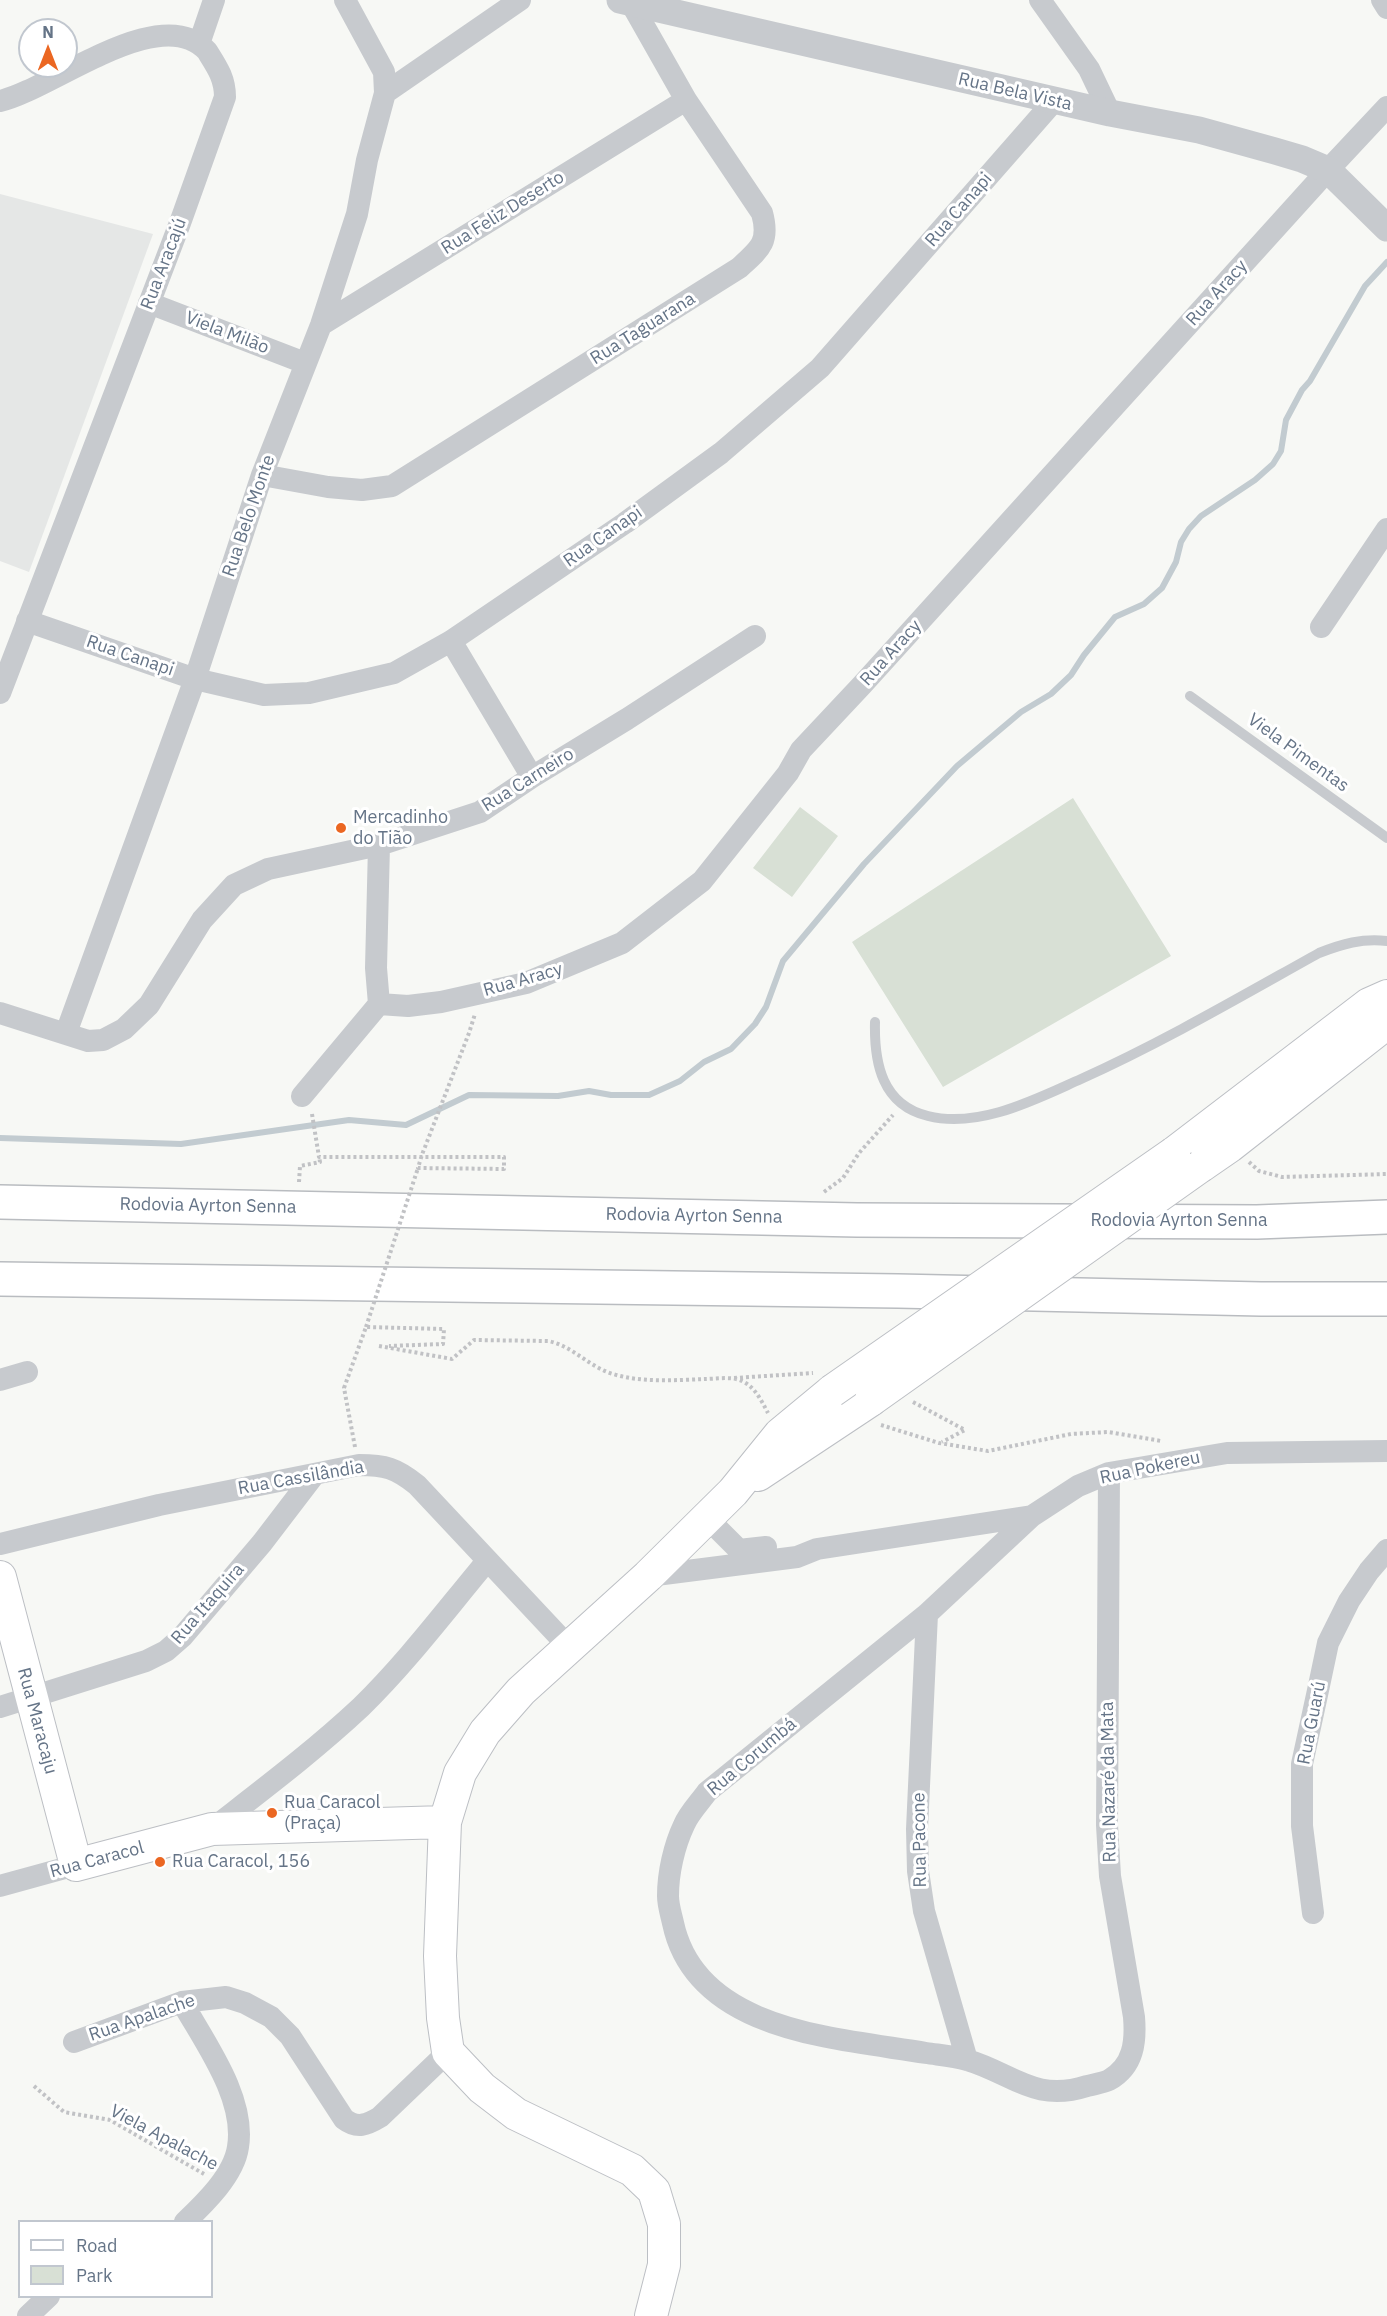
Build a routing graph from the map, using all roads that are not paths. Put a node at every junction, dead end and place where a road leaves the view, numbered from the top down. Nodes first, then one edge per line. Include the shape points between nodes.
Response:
1 (214, 0) edge
2 (345, 0) edge
3 (520, 0) edge
4 (1040, 0) edge
5 (1382, 0) edge
6 (625, 1) edge
7 (1387, 8) edge
8 (200, 41) junction
9 (385, 93) junction
10 (0, 100) edge
11 (686, 100) junction
12 (1054, 101) junction
13 (1387, 107) edge
14 (1110, 113) junction
15 (1328, 170) junction
16 (1387, 228) edge
17 (149, 303) junction
18 (321, 326) junction
19 (305, 363) junction
20 (262, 475) junction
21 (1387, 529) edge
22 (27, 621) junction
23 (1321, 627) dead end
24 (755, 636) dead end
25 (451, 641) junction
26 (195, 679) junction
27 (0, 693) edge
28 (1190, 696) dead end
29 (532, 777) junction
30 (1387, 838) edge
31 (379, 845) junction
32 (1387, 941) edge
33 (1387, 996) edge
34 (379, 1004) junction
35 (0, 1013) edge
36 (875, 1022) dead end
37 (1387, 1023) edge
38 (66, 1033) junction
39 (307, 1103) road end
40 (1188, 1160) junction
41 (0, 1202) edge
42 (1387, 1217) edge
43 (0, 1279) edge
44 (1387, 1299) edge
45 (27, 1372) dead end
46 (0, 1380) edge
47 (842, 1395) junction
48 (1387, 1451) edge
49 (1109, 1473) junction
50 (314, 1475) junction
51 (733, 1492) junction
52 (1032, 1516) junction
53 (707, 1518) junction
54 (0, 1544) edge
55 (818, 1549) junction
56 (1387, 1550) edge
57 (487, 1561) junction
58 (648, 1576) junction
59 (0, 1577) edge
60 (927, 1614) junction
61 (568, 1646) junction
62 (31, 1698) junction
63 (0, 1707) edge
64 (445, 1822) junction
65 (212, 1829) junction
66 (76, 1865) junction
67 (0, 1886) edge
68 (1313, 1913) dead end
69 (182, 2002) junction
70 (74, 2042) dead end
71 (448, 2052) junction
72 (967, 2060) junction
73 (1109, 2080) joint
74 (187, 2220) edge
75 (47, 2298) edge
76 (28, 2316) edge
77 (651, 2316) edge

1 - 8 street
2 - 9 street, Rua Belo Monte via 384,72
3 - 9 street
4 - 14 street via 1089,69
5 - 7 street
6 - 11 street, Rua Taguarana
6 - 12 street, Rua Bela Vista
8 - 10 street via 186,32 166,29 141,33 105,46
8 - 17 street, Rua Aracajú via 223,76 225,97
9 - 18 street, Rua Belo Monte via 357,214
11 - 18 street, Rua Feliz Deserto
11 - 20 street, Rua Taguarana via 762,213 767,230 760,249 739,268 392,486 362,490
12 - 14 street, Rua Bela Vista
12 - 25 street, Rua Canapi via 820,368 721,453
13 - 15 street, Rua Aracy
14 - 15 street, Rua Bela Vista via 1199,130
15 - 16 street, Rua Bela Vista
15 - 34 street, Rua Aracy via 801,750 788,773 702,881 622,943 526,983 441,1002
17 - 19 street, Viela Milão
17 - 22 street, Rua Aracajú
18 - 19 street, Rua Belo Monte
19 - 20 street, Rua Belo Monte
20 - 26 street, Rua Belo Monte
21 - 23 street
22 - 26 street, Rua Canapi
22 - 27 street, Rua Aracajú
24 - 29 street, Rua Carneiro
25 - 26 street, Rua Canapi via 394,672 309,693 264,695
25 - 29 street
26 - 38 street, Rua Belo Monte
28 - 30 lane, Viela Pimentas
29 - 31 street, Rua Carneiro via 480,812
31 - 34 street
31 - 38 street, Rua Carneiro via 268,869 234,885 202,920 149,1005 124,1029 103,1040 88,1041
32 - 36 lane via 1359,940 1319,953 1166,1039 1034,1100 959,1119 928,1116 903,1104 887,1088 878,1066
33 - 40 main road via 1370,1004
34 - 39 street
35 - 38 street, Rua Carneiro
37 - 40 main road via 1230,1146
40 - 47 main road, bridge
41 - 42 highway, Rodovia Ayrton Senna via 869,1220 1257,1222
43 - 44 highway
45 - 46 street
47 - 51 main road
47 - 51 main road via 780,1434
48 - 49 street, Rua Pokereu via 1227,1453
49 - 52 street, Rua Pokereu via 1078,1486
49 - 73 street, Rua Nazaré da Mata via 1107,1825 1110,1876 1136,2038 1124,2068
50 - 54 street, Rua Cassilândia via 159,1505
50 - 57 street, Rua Cassilândia via 359,1465 385,1466 404,1474
50 - 62 street, Rua Itaquira via 262,1543 166,1651
51 - 53 main road
52 - 55 street, Rua Pokereu
52 - 60 street, Rua Corumbá
53 - 55 street, Rua Pokereu via 739,1550 795,1544
53 - 58 main road
55 - 58 street, Rua Pokereu via 797,1557
56 - 68 street, Rua Guarú via 1349,1601 1328,1643 1302,1764 1302,1826
57 - 61 street, Rua Cassilândia
57 - 65 street via 361,1706
58 - 61 main road
59 - 62 main road, Rua Maracaju
60 - 72 street, Rua Pacone via 918,1871 924,1911
60 - 72 street, Rua Corumbá via 707,1792 684,1825 672,1863 668,1898 675,1933 693,1971 722,2000 770,2023
61 - 64 main road via 485,1732 460,1773
62 - 63 street, Rua Itaquira
62 - 66 main road, Rua Maracaju
64 - 65 main road, Rua Caracol
64 - 71 main road via 440,1956
65 - 66 main road, Rua Caracol
66 - 67 street, Rua Caracol
69 - 70 street, Rua Apalache
69 - 71 street, Rua Apalache via 226,1996 271,2017 290,2036 344,2119 360,2126 380,2117
69 - 74 street via 227,2083 239,2127 238,2148 232,2163 220,2183
71 - 77 main road via 482,2088 516,2114 632,2170 654,2191 664,2224 664,2265
72 - 73 street, Rua Corumbá via 1041,2090 1080,2089
75 - 76 street

